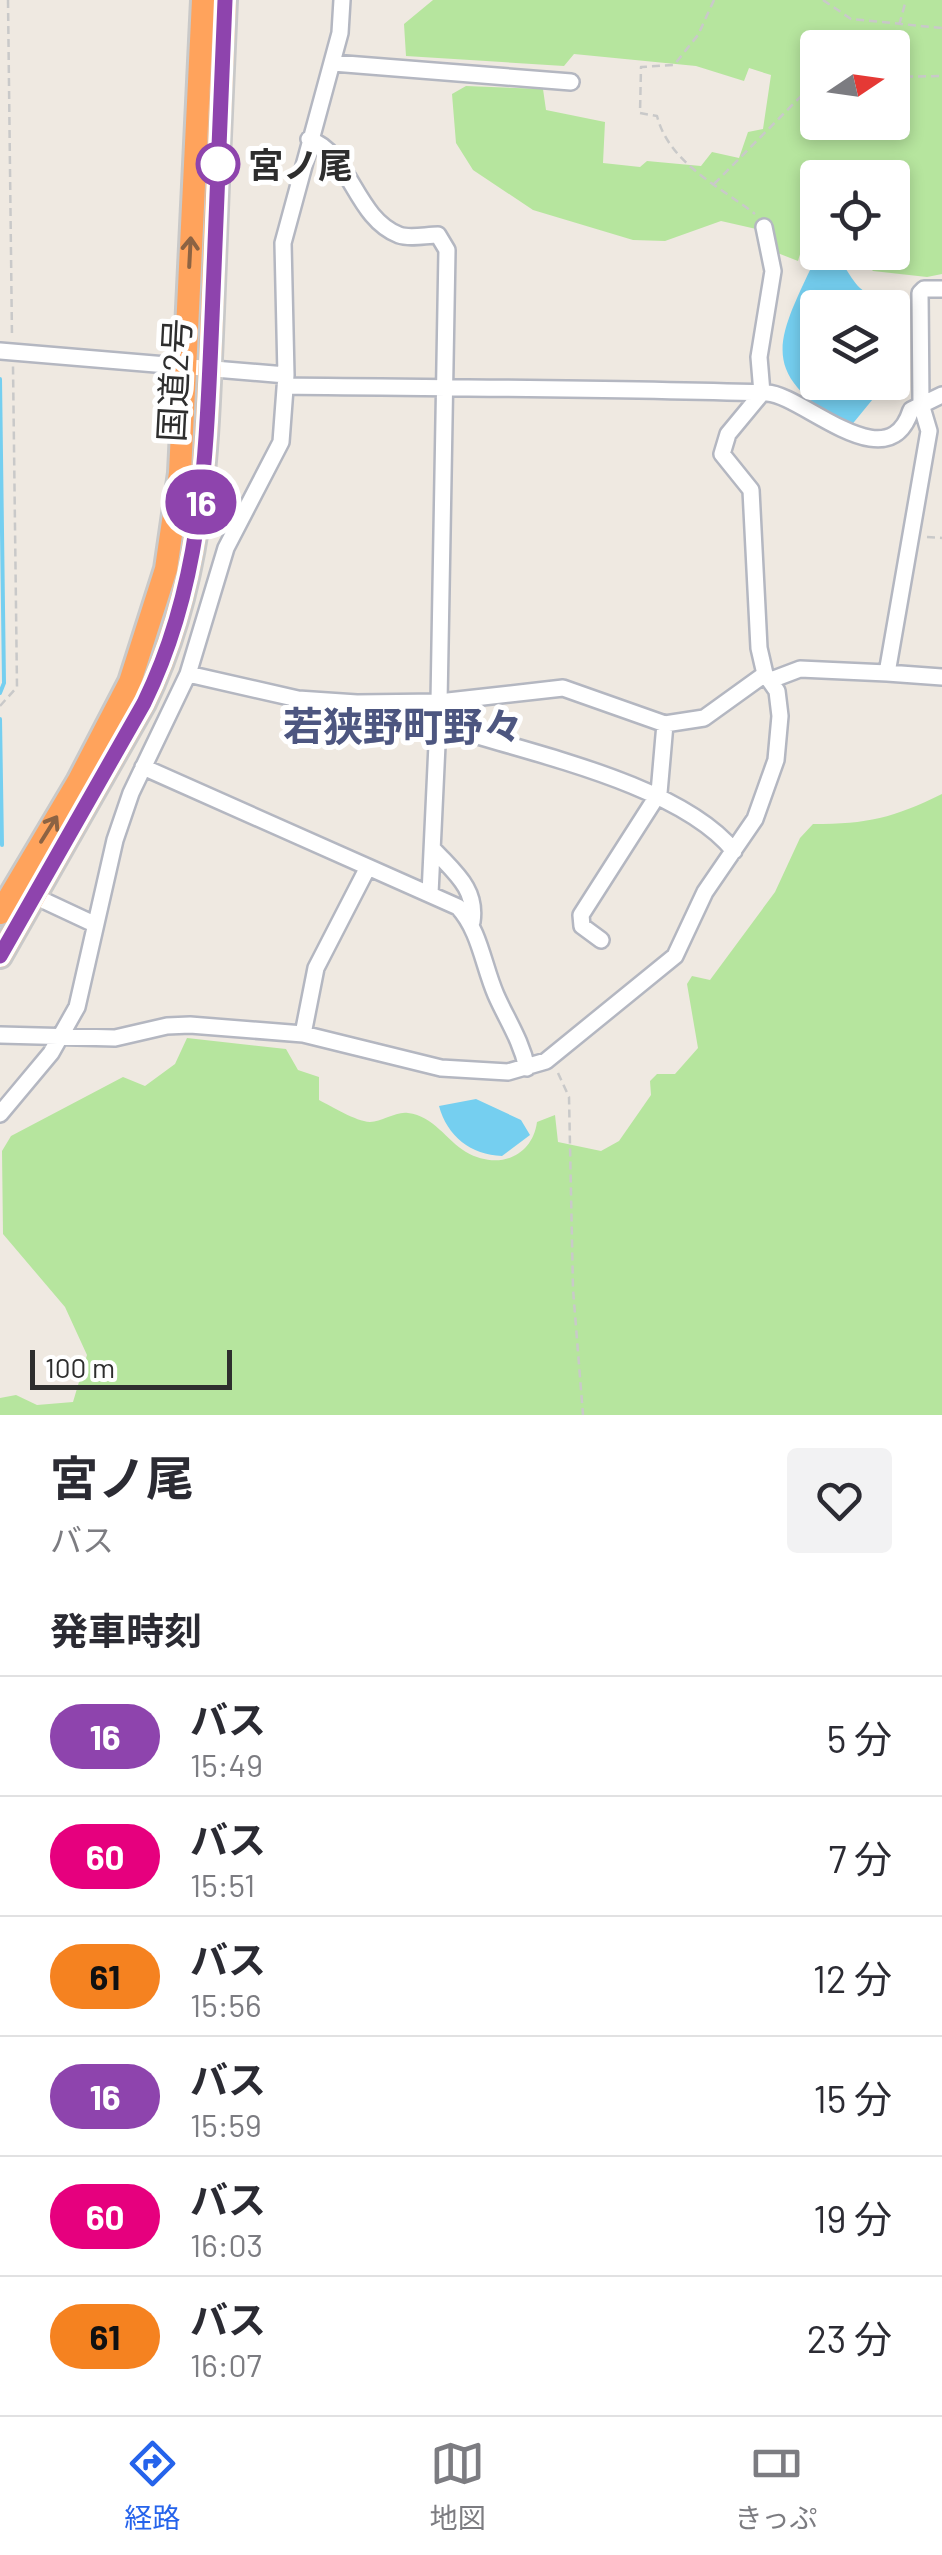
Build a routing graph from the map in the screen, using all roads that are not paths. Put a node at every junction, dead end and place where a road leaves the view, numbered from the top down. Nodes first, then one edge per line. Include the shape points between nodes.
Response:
1 (203, 0) edge
2 (225, 0) edge
3 (346, 2) edge
4 (332, 62) junction
5 (572, 82) dead end
6 (309, 139) junction
7 (764, 227) road end
8 (942, 289) edge
9 (4, 351) edge
10 (185, 365) junction
11 (210, 371) junction
12 (286, 380) junction
13 (444, 388) junction
14 (762, 394) junction
15 (942, 395) edge
16 (921, 404) junction
17 (887, 673) junction
18 (188, 674) junction
19 (768, 677) junction
20 (942, 677) edge
21 (439, 702) junction
22 (438, 724) junction
23 (665, 724) junction
24 (143, 768) junction
25 (658, 793) junction
26 (434, 850) junction
27 (734, 851) junction
28 (367, 869) junction
29 (32, 894) junction
30 (430, 894) junction
31 (0, 913) edge
32 (472, 922) junction
33 (94, 924) junction
34 (601, 940) dead end
35 (0, 956) edge
36 (0, 1034) edge
37 (303, 1034) junction
38 (60, 1040) junction
39 (527, 1068) junction
40 (0, 1114) edge

10 -> 1 highway, 国道2号
2 - 11 highway, 国道2号
3 - 4 street
4 - 5 street
4 - 6 street
6 - 12 street via 283,242
6 - 13 street via 327,145 382,224 403,236 444,240
7 - 14 street via 773,271 759,357
8 - 16 street via 920,293
9 - 10 street
10 - 11 street
31 -> 10 highway, 国道2号 via 78,782 150,628 174,524
11 - 12 street
11 - 29 highway, 国道2号 via 198,532 170,644 113,762
12 - 13 street
12 - 18 street via 281,442 218,569
13 - 14 street
13 - 21 street
14 - 16 street via 772,392 871,438 894,433
14 - 19 street via 728,434 722,454 751,490 759,648
15 - 16 street
16 - 17 street via 929,431
17 - 19 street via 800,669
17 - 20 street
18 - 21 street via 298,699
18 - 24 street
19 - 23 street via 704,718
19 - 27 street via 780,716 776,760 756,818
21 - 22 street
21 - 23 street via 564,688
22 - 25 street
22 - 26 street
23 - 25 street
24 - 28 street
24 - 33 street via 115,840
25 - 27 street
25 - 34 street via 581,915 582,926
26 - 30 street
26 - 32 street via 465,882
27 - 39 street via 674,956 546,1061
28 - 30 street
28 - 37 street via 316,968
29 - 33 street
29 - 35 highway, 国道2号
30 - 32 street
32 - 39 street
33 - 38 street via 77,1007
36 - 38 street
37 - 38 street via 168,1026 115,1038
37 - 39 street via 422,1065
38 - 40 street

